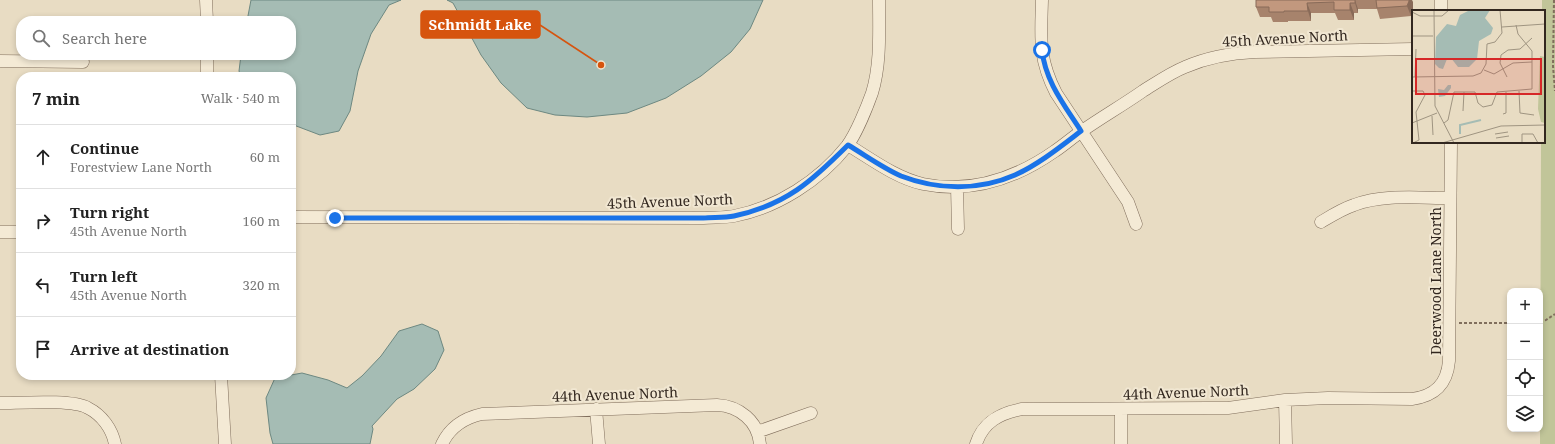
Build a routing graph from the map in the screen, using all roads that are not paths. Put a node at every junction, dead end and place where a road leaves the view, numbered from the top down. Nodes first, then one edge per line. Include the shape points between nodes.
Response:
1 (206, 0) edge
2 (879, 0) edge
3 (1042, 0) edge
4 (207, 16) edge
5 (1412, 49) edge
6 (207, 60) edge
7 (0, 61) edge
8 (83, 62) dead end
9 (207, 72) edge
10 (1081, 131) junction
11 (1450, 143) edge
12 (848, 145) junction
13 (957, 187) junction
14 (1450, 198) junction
15 (296, 217) edge
16 (1321, 222) dead end
17 (1136, 224) dead end
18 (958, 229) dead end
19 (0, 232) edge
20 (16, 232) edge
21 (221, 380) edge
22 (1412, 399) joint
23 (1285, 400) junction
24 (0, 403) edge
25 (596, 409) junction
26 (1121, 409) junction
27 (811, 413) dead end
28 (759, 438) edge
29 (115, 444) edge
30 (225, 444) edge
31 (442, 444) edge
32 (599, 444) edge
33 (976, 444) edge
34 (1121, 444) edge
35 (1286, 444) edge

1 - 4 street
2 - 12 street via 879,45 872,93
3 - 10 street via 1042,59 1056,93
5 - 10 street, 45th Avenue North via 1232,53 1207,59 1168,75
6 - 9 street
7 - 8 street
10 - 13 street, 45th Avenue North via 1014,175 972,186
10 - 17 street via 1128,202
11 - 14 street, Deerwood Lane North
12 - 13 street, 45th Avenue North via 900,175 923,183
12 - 15 street, 45th Avenue North via 808,183 786,198 760,209 733,216
13 - 18 street
14 - 16 street via 1371,200 1343,210
14 - 22 street, Deerwood Lane North via 1448,371 1438,388 1423,398
19 - 20 street
21 - 30 street
22 - 23 street, 44th Avenue North
23 - 26 street, 44th Avenue North via 1228,408
23 - 35 street
24 - 29 street via 63,403 88,408 99,415 108,426
25 - 28 street, 44th Avenue North via 727,406 748,418
25 - 31 street, 44th Avenue North via 482,414 463,420 447,434
25 - 32 street
26 - 33 street, 44th Avenue North via 1009,411 996,417 986,426
26 - 34 street
27 - 28 street

